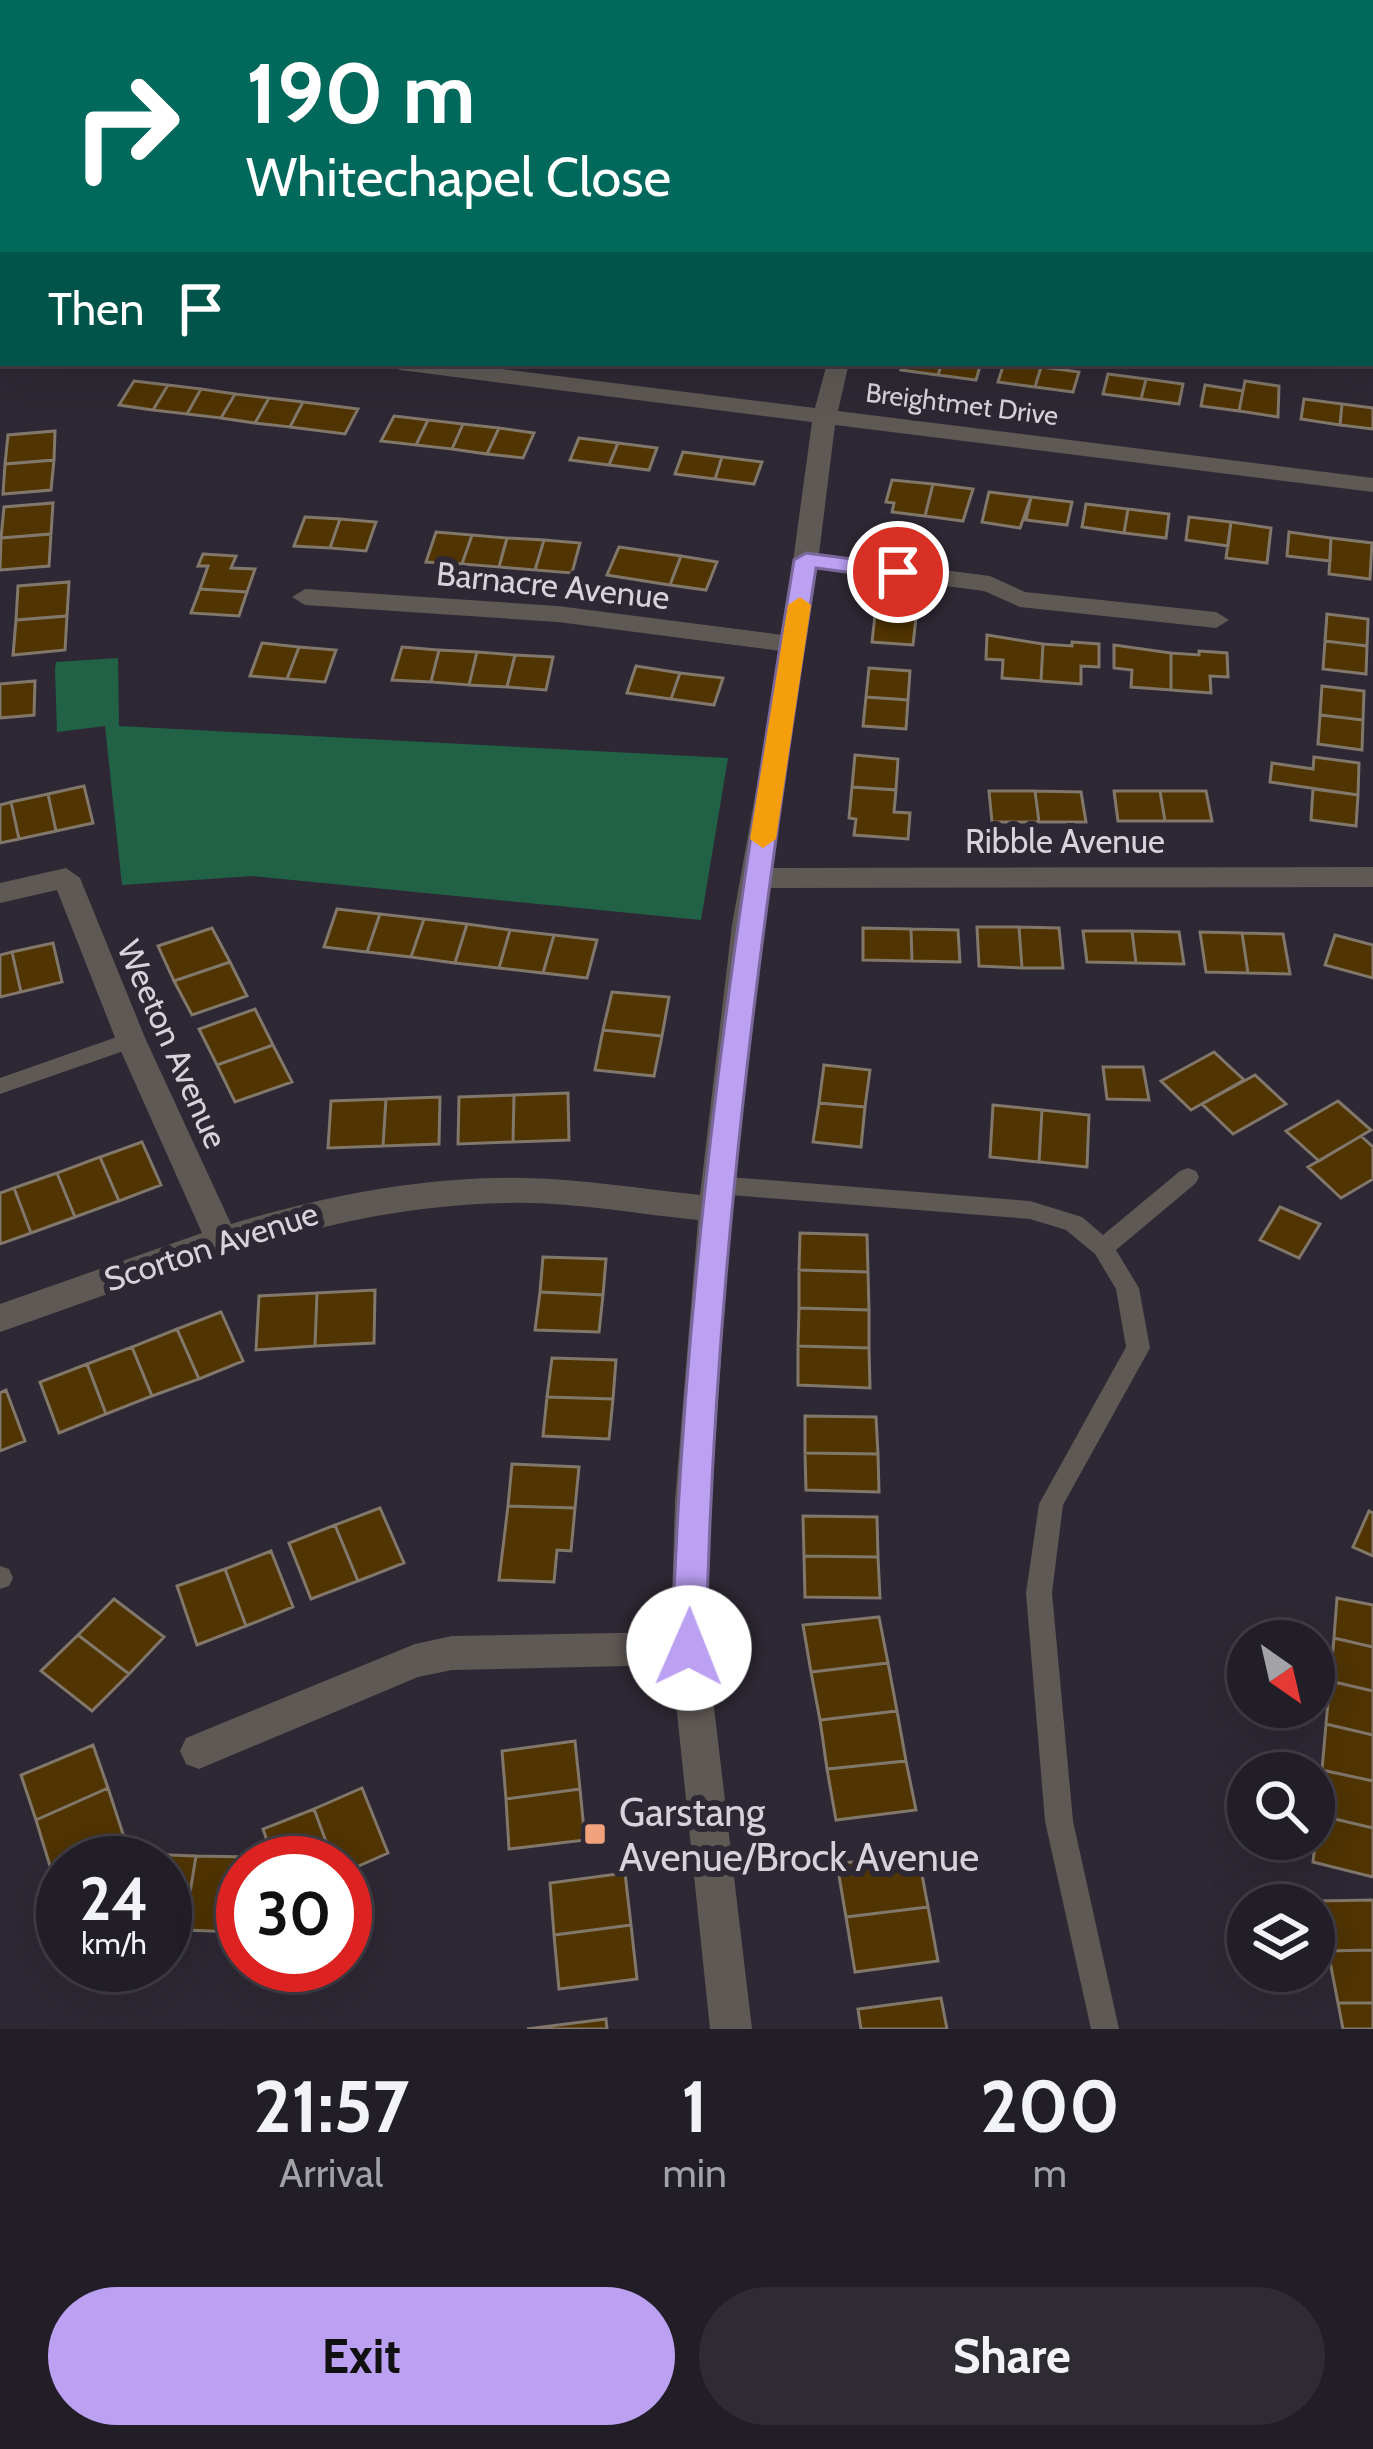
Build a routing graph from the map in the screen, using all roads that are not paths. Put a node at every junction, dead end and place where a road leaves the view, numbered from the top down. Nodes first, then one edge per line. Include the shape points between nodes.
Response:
1 (423, 366) edge
2 (837, 366) edge
3 (824, 418) junction
4 (1373, 485) edge
5 (806, 560) junction
6 (305, 597) dead end
7 (1216, 620) dead end
8 (795, 645) junction
9 (1373, 877) edge
10 (757, 878) junction
11 (0, 893) edge
12 (131, 1040) junction
13 (0, 1086) edge
14 (1188, 1178) dead end
15 (716, 1197) junction
16 (220, 1236) junction
17 (1103, 1247) junction
18 (0, 1318) edge
19 (689, 1648) junction
20 (199, 1751) dead end
21 (731, 2029) edge
22 (1105, 2029) edge

1 - 3 street, Breightmet Drive
2 - 3 street
3 - 4 street, Breightmet Drive
3 - 5 street
5 - 7 street via 991,584 1020,599
5 - 8 street
6 - 8 street, Barnacre Avenue via 558,614
8 - 10 street
9 - 10 street, Ribble Avenue
10 - 15 street
11 - 12 street, Weeton Avenue via 66,878
12 - 13 lane
12 - 16 street, Weeton Avenue
14 - 17 lane
15 - 16 street, Scorton Avenue via 506,1190 346,1204
15 - 17 lane via 1030,1210 1073,1223
15 - 19 street
16 - 18 street, Scorton Avenue
17 - 22 lane via 1127,1288 1138,1348 1051,1504 1039,1593 1060,1821
19 - 20 street via 415,1661
19 - 21 street

